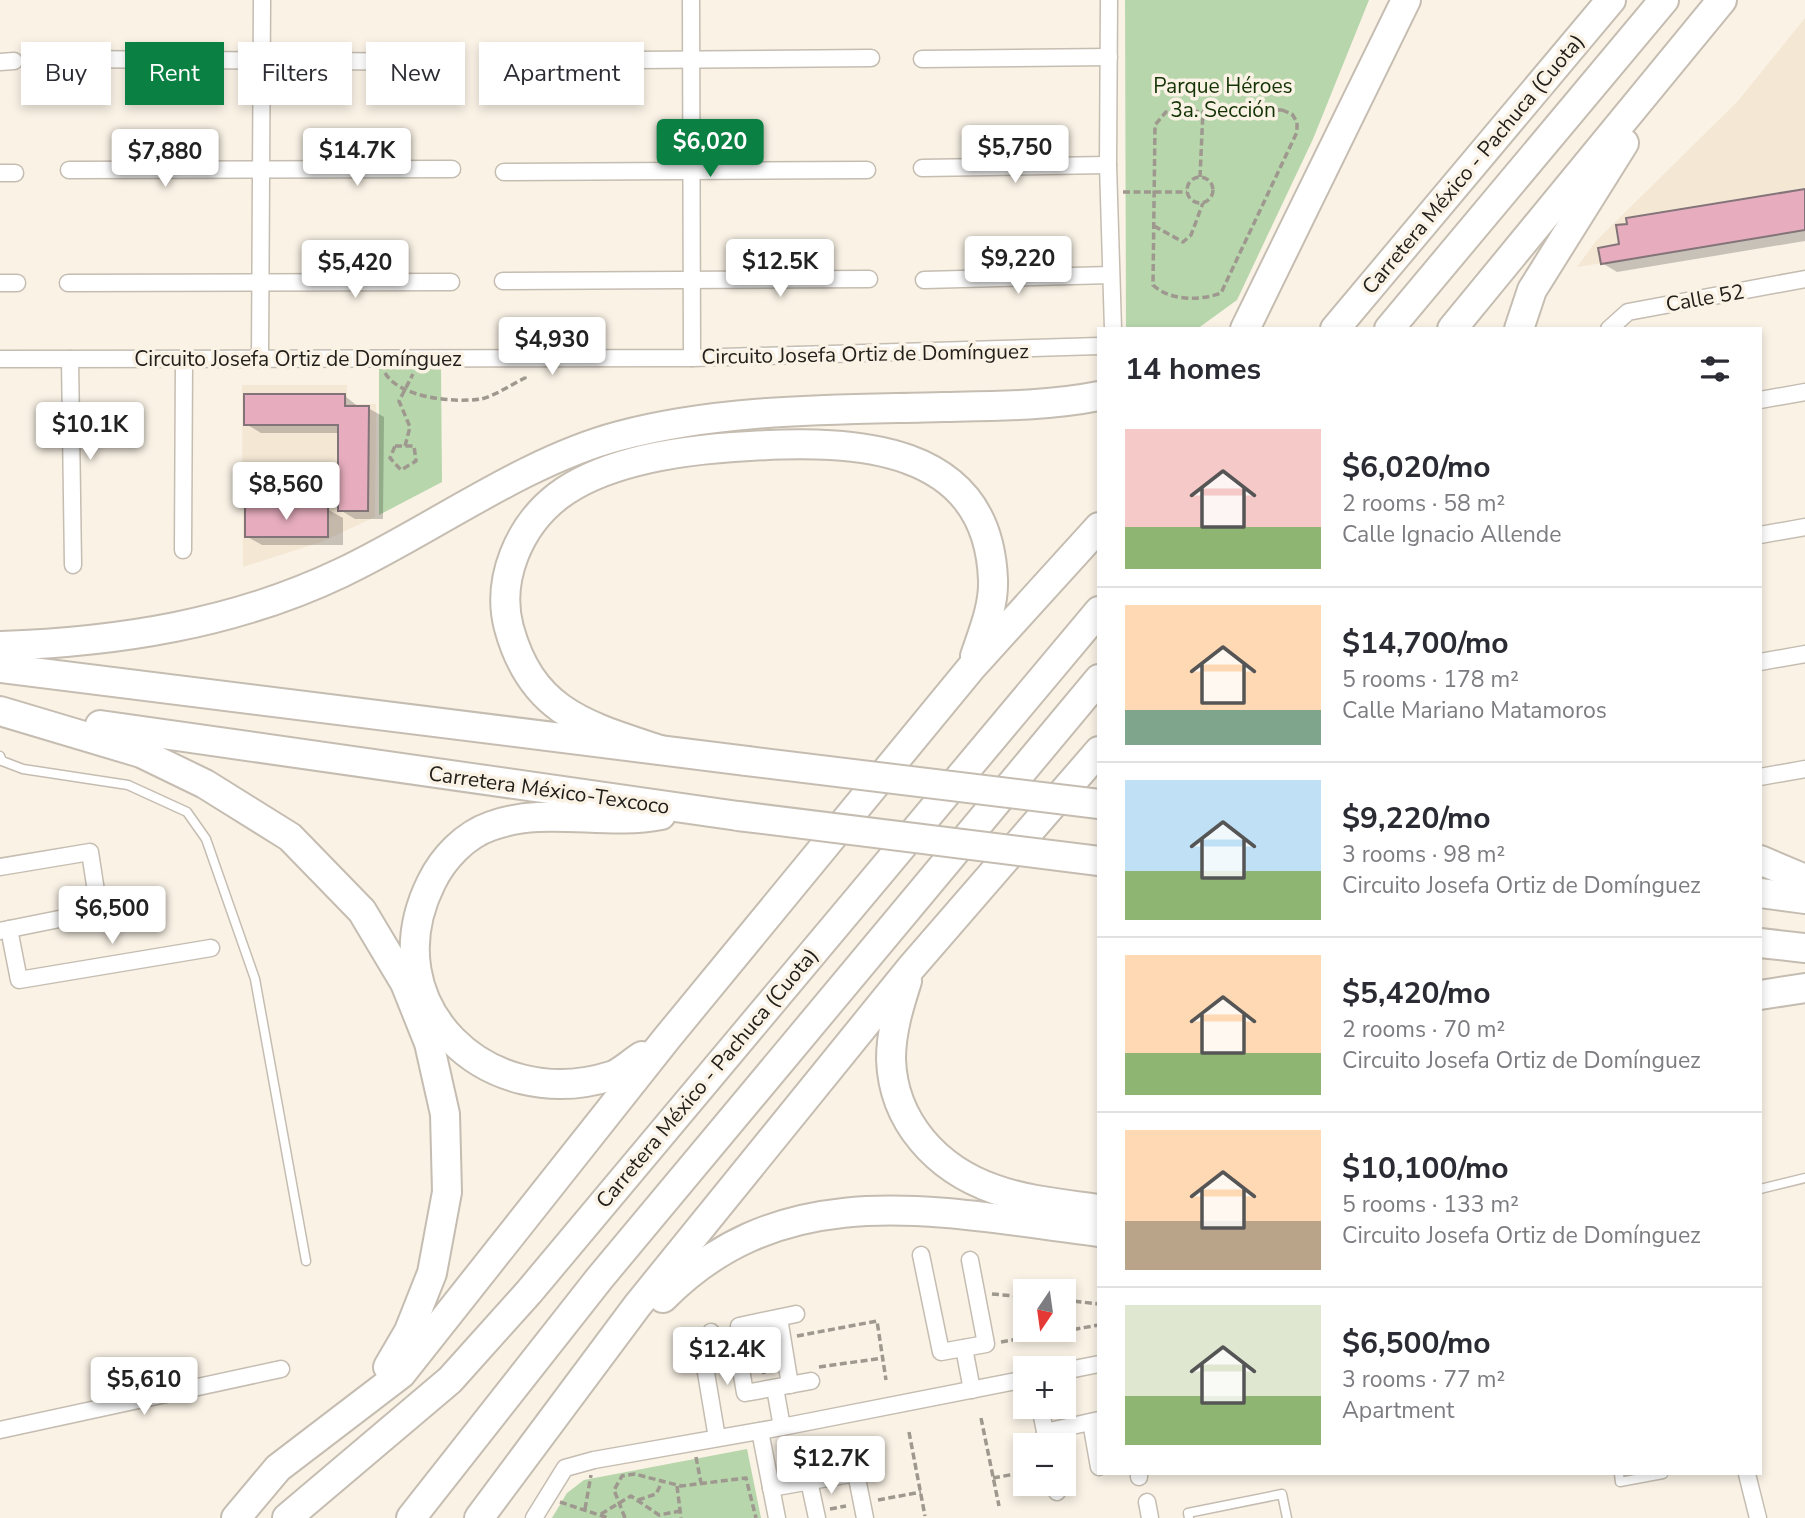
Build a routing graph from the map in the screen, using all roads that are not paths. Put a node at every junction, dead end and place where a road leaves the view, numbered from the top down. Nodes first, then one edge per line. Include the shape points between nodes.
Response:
1 (262, 0) edge
2 (691, 0) edge
3 (1109, 0) edge
4 (1611, 0) edge
5 (1664, 0) edge
6 (1722, 0) edge
7 (1406, 1) edge
8 (1688, 41) junction
9 (261, 42) edge
10 (1110, 57) junction
11 (872, 58) dead end
12 (111, 59) edge
13 (922, 59) dead end
14 (238, 61) edge
15 (644, 61) edge
16 (691, 61) junction
17 (261, 105) edge
18 (1108, 165) junction
19 (922, 168) dead end
20 (452, 169) dead end
21 (69, 170) dead end
22 (691, 170) junction
23 (867, 170) dead end
24 (261, 171) junction
25 (504, 172) dead end
26 (1111, 275) junction
27 (869, 279) dead end
28 (1805, 279) edge
29 (924, 280) dead end
30 (503, 281) dead end
31 (260, 282) junction
32 (451, 282) dead end
33 (691, 282) junction
34 (0, 283) edge
35 (17, 283) dead end
36 (68, 283) dead end
37 (1262, 299) junction
38 (1113, 327) edge
39 (1230, 327) edge
40 (1246, 327) edge
41 (1337, 327) edge
42 (1391, 327) edge
43 (1454, 327) edge
44 (1520, 327) edge
45 (1610, 327) edge
46 (1097, 346) edge
47 (260, 358) junction
48 (692, 358) junction
49 (0, 359) edge
50 (70, 359) junction
51 (184, 359) junction
52 (1805, 392) edge
53 (1097, 396) edge
54 (1762, 400) edge
55 (1805, 527) edge
56 (1097, 529) edge
57 (1762, 535) edge
58 (183, 550) dead end
59 (74, 565) dead end
60 (1097, 613) edge
61 (0, 646) edge
62 (1805, 654) edge
63 (1762, 662) edge
64 (0, 668) edge
65 (971, 668) junction
66 (1097, 681) edge
67 (0, 711) edge
68 (660, 750) junction
69 (1097, 753) edge
70 (0, 756) edge
71 (1805, 769) edge
72 (1762, 777) edge
73 (1097, 804) edge
74 (688, 809) junction
75 (1097, 861) edge
76 (1762, 861) edge
77 (0, 867) edge
78 (1805, 879) edge
79 (1762, 893) edge
80 (123, 897) dead end
81 (1805, 899) edge
82 (99, 911) junction
83 (5, 930) edge
84 (1762, 943) edge
85 (211, 948) dead end
86 (1805, 948) edge
87 (910, 970) junction
88 (1805, 988) edge
89 (1762, 995) edge
90 (667, 1038) junction
91 (1805, 1178) edge
92 (1762, 1189) edge
93 (1097, 1209) edge
94 (1097, 1232) edge
95 (921, 1255) dead end
96 (970, 1260) dead end
97 (306, 1261) dead end
98 (796, 1314) dead end
99 (779, 1318) junction
100 (739, 1326) dead end
101 (711, 1332) dead end
102 (964, 1348) junction
103 (739, 1357) dead end
104 (601, 1358) junction
105 (1097, 1364) edge
106 (281, 1369) dead end
107 (1076, 1369) edge
108 (811, 1381) dead end
109 (1013, 1382) edge
110 (780, 1384) junction
111 (972, 1390) junction
112 (369, 1398) junction
113 (1095, 1421) edge
114 (782, 1427) junction
115 (0, 1430) edge
116 (760, 1431) junction
117 (1062, 1433) edge
118 (718, 1438) junction
119 (1097, 1442) edge
120 (1619, 1475) edge
121 (1658, 1475) edge
122 (1747, 1475) edge
123 (809, 1481) junction
124 (771, 1488) junction
125 (236, 1518) edge
126 (287, 1518) edge
127 (411, 1518) edge
128 (479, 1518) edge
129 (534, 1518) edge
130 (777, 1518) edge
131 (817, 1518) edge
132 (865, 1518) edge
133 (1189, 1518) edge
134 (1287, 1518) edge
135 (1758, 1518) edge

1 - 9 street
2 - 16 street
3 - 10 street
4 - 41 highway, Carretera México - Pachuca (Cuota)
5 - 42 highway, Carretera México - Pachuca (Cuota)
6 - 8 highway
7 - 37 highway
8 - 43 highway
8 - 44 highway via 1532,290
10 - 13 street
10 - 18 street
11 - 16 street
12 - 14 street
15 - 16 street
16 - 22 street
17 - 24 street
18 - 19 street
18 - 26 street
20 - 24 street
21 - 24 street
22 - 23 street
22 - 25 street
22 - 33 street
24 - 31 street
26 - 29 street
26 - 38 street
27 - 33 street
28 - 45 street, Calle 52 via 1628,312
30 - 33 street
31 - 32 street
31 - 36 street
31 - 47 street
33 - 48 street
34 - 35 street
37 - 39 highway
37 - 40 highway
46 - 48 street, Circuito Josefa Ortiz de Domínguez
47 - 48 street, Circuito Josefa Ortiz de Domínguez
47 - 51 street, Circuito Josefa Ortiz de Domínguez
49 - 50 street, Circuito Josefa Ortiz de Domínguez
50 - 51 street, Circuito Josefa Ortiz de Domínguez
50 - 59 street
51 - 58 street
52 - 54 street
53 - 61 highway via 1027,405 730,414 666,425 575,449 340,574 283,596 177,628 65,644
55 - 57 street
56 - 65 highway
60 - 126 highway, Carretera México - Pachuca (Cuota) via 450,1380
62 - 63 street
64 - 68 highway
65 - 68 highway via 989,614 993,580 988,546 975,513 950,482 921,463 881,450 832,444 713,448 647,459 592,477 558,496 531,524 514,551 506,586 506,617 516,652 531,680 554,704 588,726
65 - 90 highway
66 - 127 highway via 599,1279
67 - 74 highway, Carretera México-Texcoco
67 - 112 highway via 141,753 205,784 290,837 362,911 405,983 429,1043 445,1114 447,1192 432,1273 409,1331
68 - 73 highway, bridge
69 - 87 highway
70 - 97 lane via 23,769 128,785 187,812 206,839 255,979
71 - 72 street
74 - 75 highway, Carretera México-Texcoco, bridge
74 - 90 highway via 632,820 554,817 490,826 461,844 436,872 416,925 418,975 429,1010 465,1054 489,1068 549,1084 583,1082 613,1076
76 - 78 highway
77 - 82 street via 90,852
79 - 81 highway
80 - 82 street
82 - 83 street
83 - 85 street via 19,980
84 - 86 highway
87 - 93 highway via 893,1030 891,1059 894,1084 913,1131 957,1173 995,1189
87 - 104 highway via 637,1306
88 - 89 highway
90 - 112 highway via 401,1374
91 - 92 lane
94 - 104 highway via 899,1210 827,1213 756,1234 720,1251 687,1274
95 - 102 street via 941,1352
96 - 102 street via 986,1344
98 - 99 street
99 - 100 street
99 - 110 street
101 - 118 street via 702,1349
102 - 111 street
103 - 110 street via 745,1393
104 - 128 highway
105 - 107 street
106 - 115 street
108 - 110 street
109 - 111 street
110 - 114 street
111 - 114 street
112 - 125 highway via 278,1468
113 - 117 street
113 - 119 street
114 - 116 street
116 - 118 street
116 - 124 street
118 - 129 street via 565,1468
120 - 121 lane via 1620,1482
122 - 135 street
123 - 124 street
123 - 131 street
123 - 132 street via 856,1473
124 - 130 street
133 - 134 lane via 1188,1513 1282,1494

